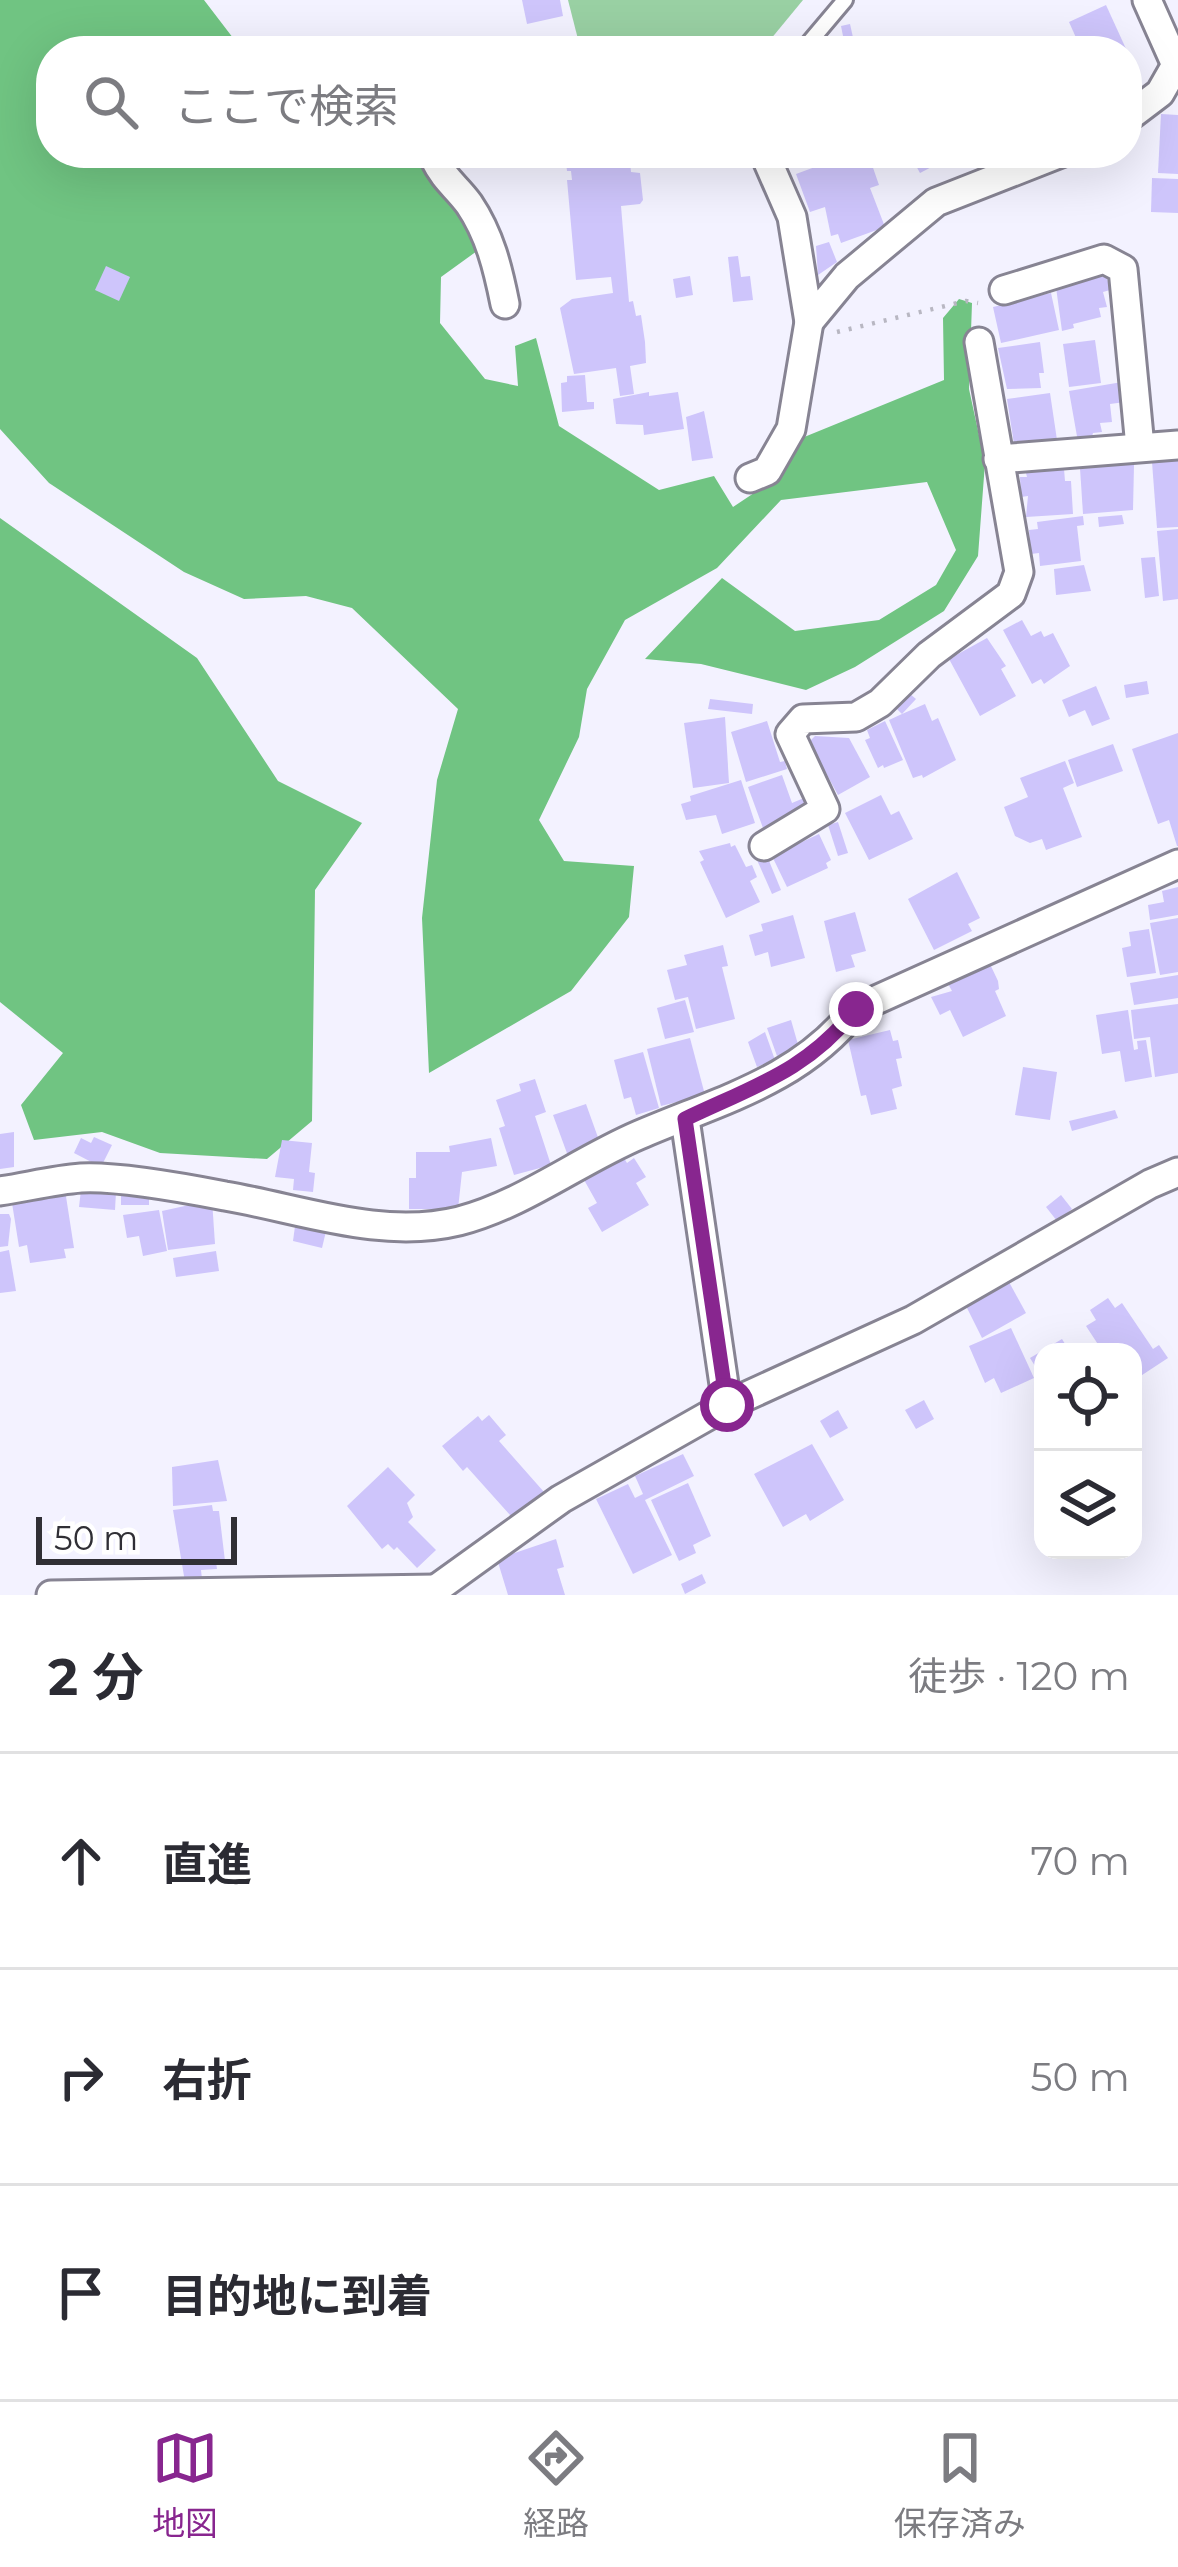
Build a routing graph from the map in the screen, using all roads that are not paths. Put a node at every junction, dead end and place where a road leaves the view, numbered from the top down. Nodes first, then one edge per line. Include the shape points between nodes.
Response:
1 (844, 0) edge
2 (1147, 0) edge
3 (814, 36) edge
4 (1177, 65) edge
5 (1142, 107) edge
6 (439, 168) edge
7 (771, 168) edge
8 (1023, 168) edge
9 (997, 297) road end
10 (505, 304) dead end
11 (808, 331) junction
12 (979, 343) dead end
13 (1178, 445) edge
14 (1139, 447) junction
15 (998, 459) junction
16 (750, 478) dead end
17 (764, 846) dead end
18 (1178, 864) edge
19 (685, 1119) junction
20 (1178, 1172) edge
21 (0, 1191) edge
22 (727, 1405) junction
23 (435, 1592) edge
24 (51, 1595) edge

1 - 3 lane
2 - 4 street
4 - 5 street
6 - 10 street via 494,252
7 - 11 street via 792,217
8 - 11 street via 936,202 847,276
9 - 14 street via 1103,259 1123,269
11 - 16 street via 791,429 767,471
12 - 15 street
13 - 14 street
14 - 15 street
15 - 17 street via 1019,572 1011,594 880,703 856,717 803,719 790,734 825,809
18 - 19 street via 856,1009 796,1067
19 - 21 street via 518,1198 458,1221 408,1228 84,1178
19 - 22 street
20 - 22 street via 913,1319
22 - 23 street via 561,1499
23 - 24 street

